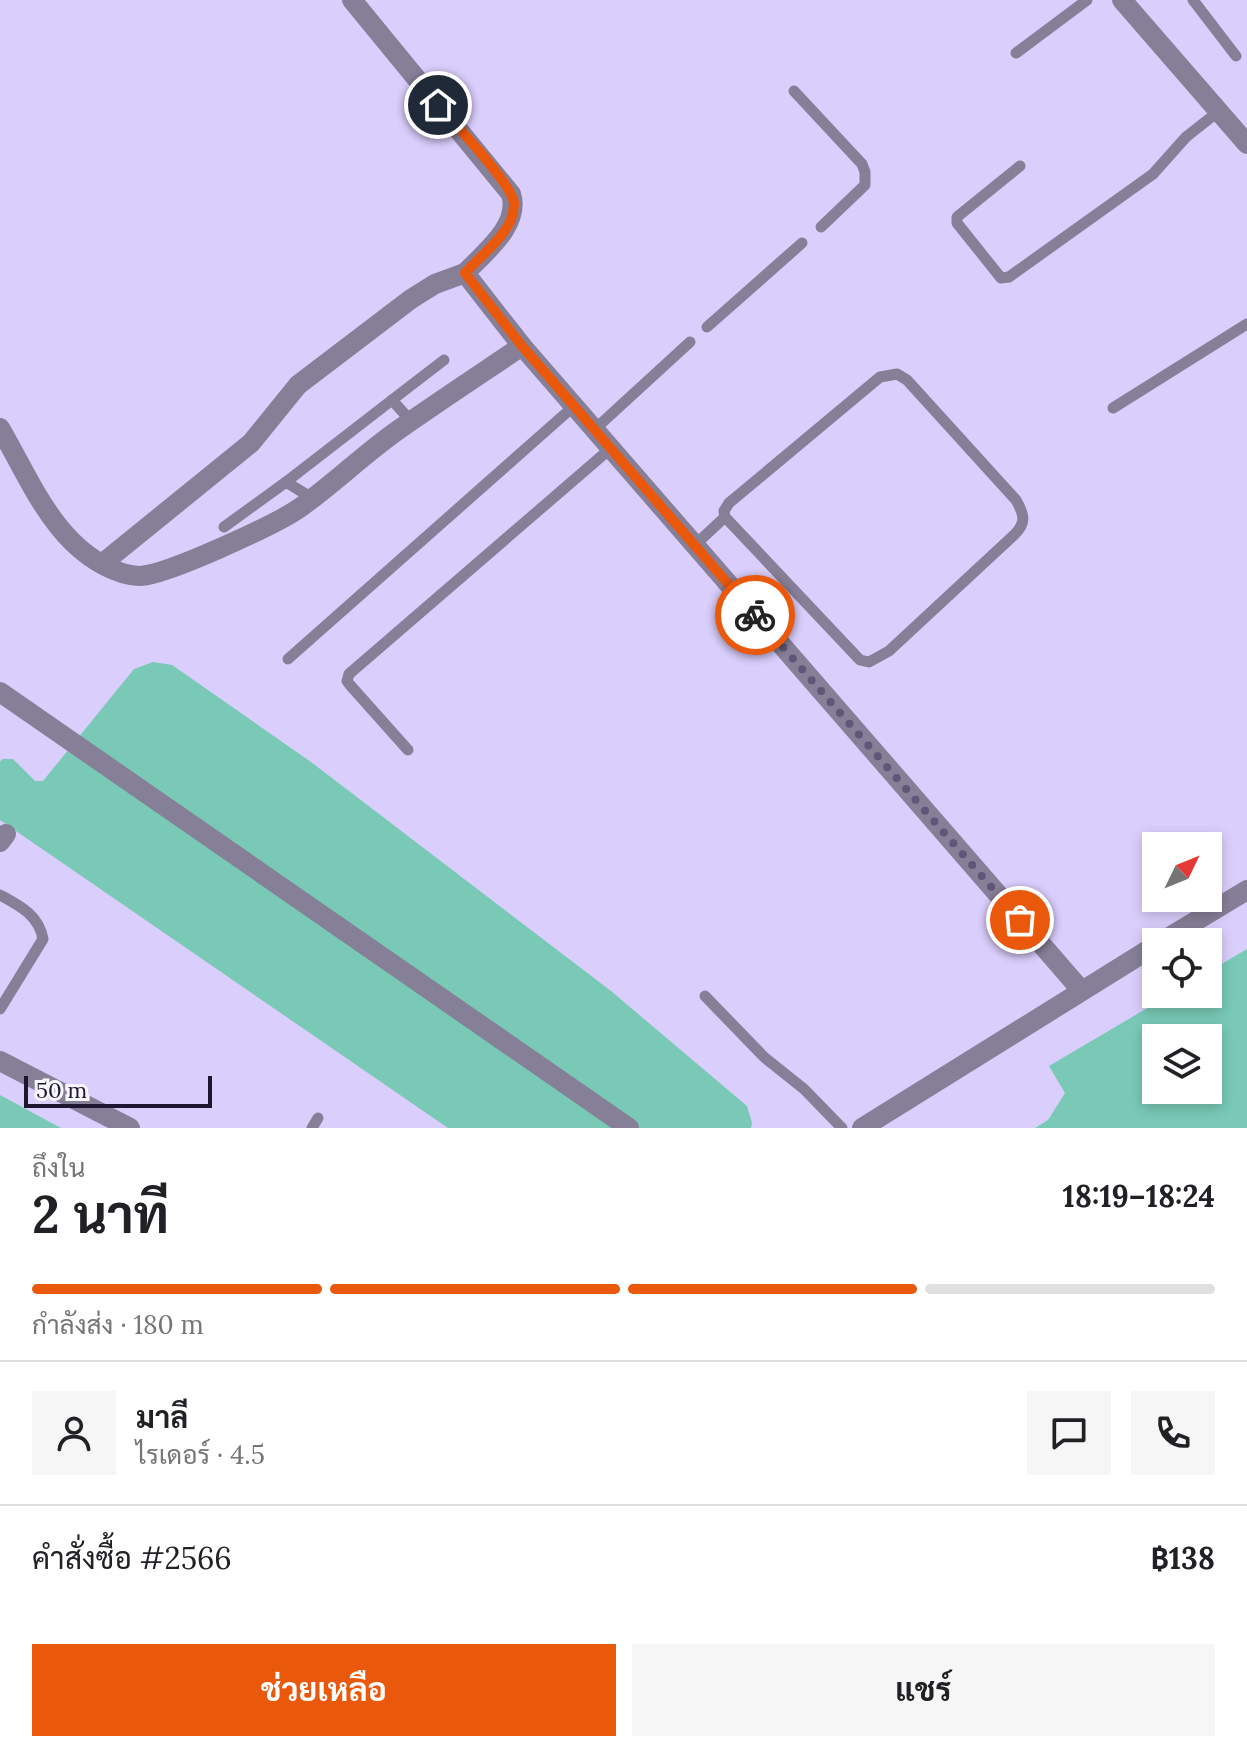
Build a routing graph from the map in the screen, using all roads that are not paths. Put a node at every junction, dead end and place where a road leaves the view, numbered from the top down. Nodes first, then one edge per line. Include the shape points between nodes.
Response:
1 (352, 0) edge
2 (1087, 0) edge
3 (1122, 0) edge
4 (1193, 0) edge
5 (1016, 53) dead end
6 (1236, 56) dead end
7 (794, 91) dead end
8 (1219, 111) junction
9 (1247, 144) edge
10 (1020, 166) dead end
11 (821, 227) dead end
12 (802, 243) dead end
13 (465, 273) junction
14 (1247, 324) edge
15 (707, 327) dead end
16 (690, 342) dead end
17 (522, 346) junction
18 (444, 360) dead end
19 (392, 400) junction
20 (574, 406) junction
21 (1113, 408) dead end
22 (411, 421) junction
23 (0, 428) edge
24 (594, 430) junction
25 (611, 448) junction
26 (286, 482) junction
27 (312, 498) junction
28 (725, 517) junction
29 (224, 527) dead end
30 (695, 545) junction
31 (103, 563) junction
32 (288, 659) dead end
33 (0, 692) edge
34 (408, 750) dead end
35 (1247, 890) edge
36 (0, 895) edge
37 (1184, 928) edge
38 (1142, 953) edge
39 (1081, 990) junction
40 (705, 996) dead end
41 (0, 1009) edge
42 (0, 1061) edge
43 (130, 1128) edge
44 (629, 1128) edge
45 (842, 1128) edge
46 (862, 1128) edge

1 - 13 street via 511,194 510,221
2 - 5 lane
3 - 8 street
4 - 6 lane
7 - 11 lane via 865,172 865,185
8 - 9 street
8 - 10 lane via 1153,174 1001,278 957,217
12 - 15 lane
13 - 17 street
13 - 31 street via 411,299 298,385 251,443
14 - 21 lane
16 - 24 lane
17 - 20 street
17 - 22 street
18 - 19 lane
19 - 22 lane
19 - 26 lane
20 - 24 street
20 - 32 lane
22 - 27 street
23 - 31 street via 51,517 67,537
24 - 25 street
25 - 30 street
25 - 34 lane via 349,674 350,685
26 - 27 lane
26 - 29 lane
27 - 31 street via 274,523 176,565 140,576
28 - 28 lane via 860,660 869,662 889,651 1022,528 1024,519 1016,500 907,380 889,373 729,503
28 - 30 lane
30 - 39 street
33 - 44 street
35 - 37 street
36 - 41 lane via 27,911 41,926 43,939
38 - 39 street
39 - 46 street
40 - 45 lane
42 - 43 street

